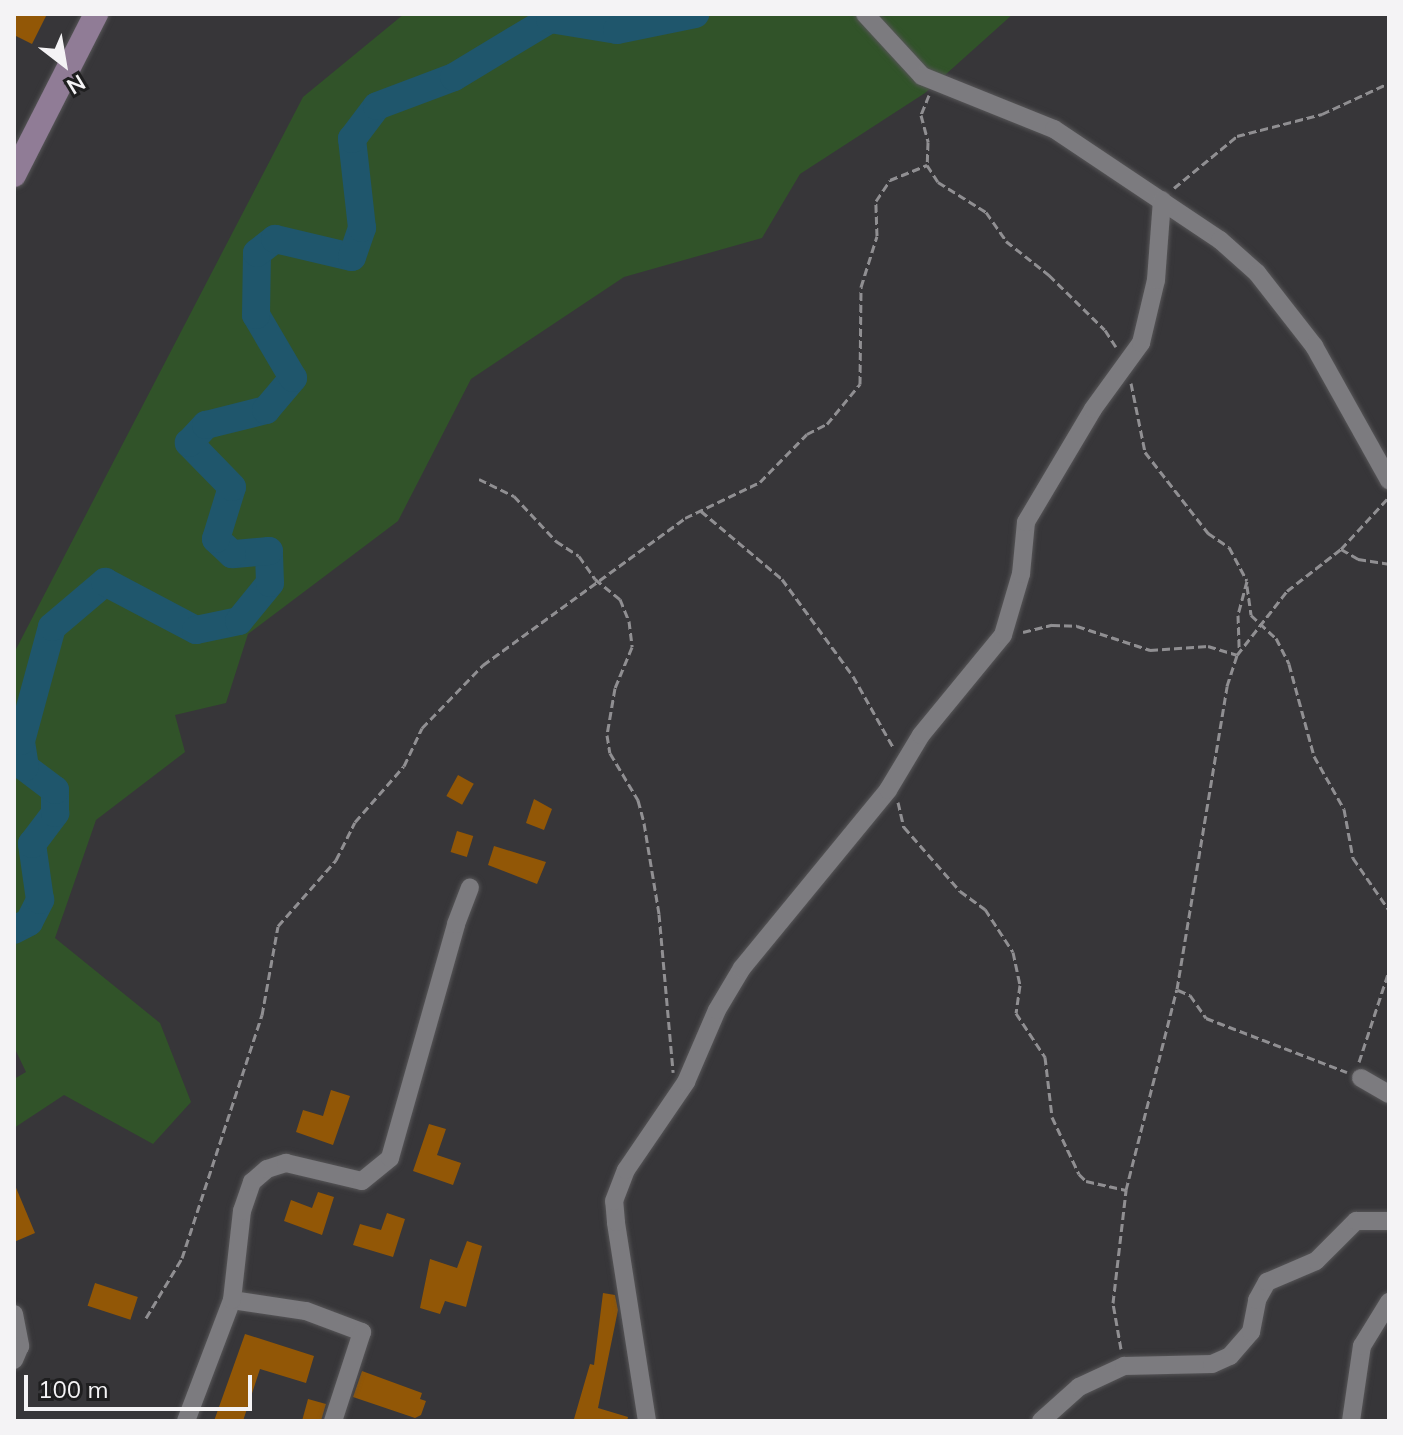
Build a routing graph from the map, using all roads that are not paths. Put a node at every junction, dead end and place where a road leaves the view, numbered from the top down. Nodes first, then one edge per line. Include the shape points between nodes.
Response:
1 (96, 14) edge
2 (865, 14) edge
3 (14, 175) edge
4 (1162, 200) junction
5 (1389, 480) edge
6 (470, 888) dead end
7 (1361, 1078) road end
8 (1389, 1094) edge
9 (1389, 1221) edge
10 (232, 1300) junction
11 (1389, 1302) edge
12 (14, 1314) edge
13 (14, 1360) edge
14 (186, 1421) edge
15 (333, 1421) edge
16 (647, 1421) edge
17 (1041, 1421) edge
18 (1351, 1421) edge

1 - 3 street
2 - 4 street via 935,84 1054,129
4 - 5 street via 1220,240 1286,304
4 - 16 street via 1154,293 1141,343 1093,409 1026,522 1021,574 1003,635 742,968 677,1095 640,1143 614,1201
6 - 10 street via 390,1158 362,1181 286,1163 267,1169 252,1182 242,1211
7 - 8 street
9 - 17 street via 1356,1221 1316,1261 1267,1282 1257,1300 1251,1332 1230,1356 1212,1364 1124,1366 1079,1387
10 - 14 street
10 - 15 street via 306,1311 362,1332
11 - 18 street via 1362,1346
12 - 13 street via 20,1346

